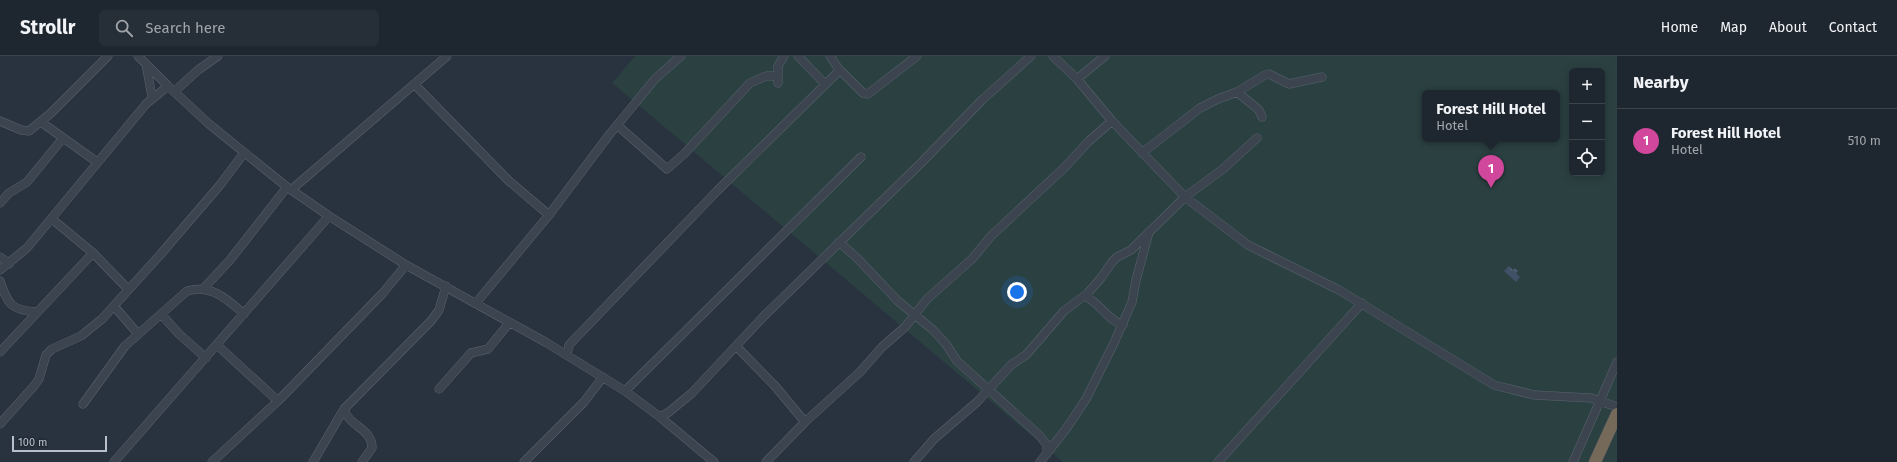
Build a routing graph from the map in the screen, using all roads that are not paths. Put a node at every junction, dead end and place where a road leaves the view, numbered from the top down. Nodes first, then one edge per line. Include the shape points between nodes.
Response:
1 (108, 56) edge
2 (138, 56) edge
3 (218, 56) edge
4 (447, 56) edge
5 (681, 56) edge
6 (784, 56) edge
7 (798, 56) edge
8 (830, 56) edge
9 (917, 56) edge
10 (1031, 56) edge
11 (1053, 56) edge
12 (1105, 56) edge
13 (146, 64) junction
14 (840, 71) junction
15 (1322, 77) dead end
16 (1078, 79) junction
17 (825, 84) junction
18 (415, 85) junction
19 (168, 86) junction
20 (174, 92) junction
21 (1237, 92) junction
22 (152, 97) junction
23 (1262, 117) dead end
24 (0, 121) edge
25 (1112, 121) junction
26 (40, 122) junction
27 (618, 125) junction
28 (63, 138) junction
29 (1257, 138) dead end
30 (244, 153) junction
31 (1142, 153) junction
32 (861, 157) dead end
33 (97, 162) junction
34 (289, 188) junction
35 (1184, 197) junction
36 (0, 203) edge
37 (549, 215) junction
38 (329, 216) junction
39 (52, 219) junction
40 (1149, 232) junction
41 (839, 242) junction
42 (93, 253) junction
43 (0, 257) edge
44 (9, 264) junction
45 (406, 265) junction
46 (0, 270) edge
47 (0, 280) edge
48 (446, 286) junction
49 (128, 289) junction
50 (203, 289) junction
51 (1085, 296) junction
52 (476, 303) junction
53 (1362, 303) junction
54 (114, 306) junction
55 (37, 312) junction
56 (161, 314) junction
57 (244, 314) junction
58 (915, 315) junction
59 (509, 323) junction
60 (1123, 325) junction
61 (138, 334) junction
62 (3, 344) edge
63 (217, 345) junction
64 (736, 346) junction
65 (0, 352) edge
66 (567, 355) junction
67 (206, 358) junction
68 (1617, 362) edge
69 (603, 377) junction
70 (988, 388) junction
71 (439, 389) dead end
72 (625, 391) junction
73 (278, 401) junction
74 (1600, 401) junction
75 (83, 404) dead end
76 (1617, 407) edge
77 (344, 409) junction
78 (1617, 414) edge
79 (660, 417) junction
80 (805, 422) junction
81 (0, 424) edge
82 (1046, 454) junction
83 (114, 462) edge
84 (212, 462) edge
85 (312, 462) edge
86 (362, 462) edge
87 (524, 462) edge
88 (714, 462) edge
89 (766, 462) edge
90 (914, 462) edge
91 (1040, 462) edge
92 (1218, 462) edge
93 (1573, 462) edge
94 (1594, 462) edge

1 - 26 street
2 - 13 street
3 - 20 street
4 - 18 street
5 - 27 street via 655,79
6 - 27 street via 778,66 777,80 766,76 750,83 684,154 666,168
7 - 17 street
8 - 14 street
9 - 14 street via 868,94 863,93
10 - 41 street via 982,100
11 - 16 street
12 - 16 street
13 - 19 street
13 - 22 street
14 - 17 street
15 - 21 street via 1289,84 1266,74
16 - 25 street
17 - 66 street via 726,181 623,288 569,345
18 - 34 street
18 - 37 street via 509,181
19 - 20 street
19 - 22 street
20 - 30 street
21 - 23 street via 1259,110
21 - 31 street via 1200,108
22 - 33 street
24 - 26 street via 26,132
25 - 31 street
25 - 58 street via 991,236 967,264 927,299
26 - 28 street
27 - 37 street
28 - 33 street
28 - 36 street via 27,182 9,193
29 - 35 street via 1224,169
30 - 34 street
30 - 49 street via 193,217
31 - 35 street
32 - 72 street
33 - 39 street
34 - 38 street
34 - 50 street
35 - 40 street
35 - 53 street via 1248,245
37 - 52 street
38 - 45 street
38 - 57 street
39 - 42 street
39 - 44 street via 28,248
40 - 51 street via 1131,250 1117,257
40 - 60 street via 1132,302
41 - 58 street
41 - 64 street
42 - 49 street
42 - 55 street
43 - 44 street
44 - 46 street
45 - 48 street
45 - 73 street via 382,294
47 - 55 street via 7,299 14,308
48 - 52 street
48 - 77 street via 439,310 431,321
49 - 54 street
50 - 56 street via 187,291
50 - 57 street via 223,296
51 - 60 street
51 - 70 street via 1064,311 1026,355 1016,361
52 - 59 street
53 - 74 street via 1494,385 1534,395 1591,398
53 - 92 street
54 - 61 street
54 - 81 street via 81,336 46,354 39,379
55 - 62 street
56 - 61 street
56 - 67 street
57 - 63 street
58 - 70 street via 940,338 958,361
58 - 80 street via 856,376
59 - 66 street
59 - 71 street via 488,349 471,353
60 - 82 street via 1086,398
61 - 75 street via 111,365
62 - 65 street
63 - 67 street
63 - 73 street
64 - 79 street via 692,392
64 - 80 street
66 - 69 street
67 - 83 street
68 - 74 street
69 - 72 street
69 - 87 street via 584,402
70 - 82 street via 1045,441 1048,447
70 - 90 street via 977,402 934,439
72 - 79 street
73 - 84 street
74 - 76 street
74 - 93 street
77 - 85 street
77 - 86 street via 348,417 366,432 371,441 372,448
78 - 94 highway
79 - 88 street
80 - 89 street
82 - 91 street

